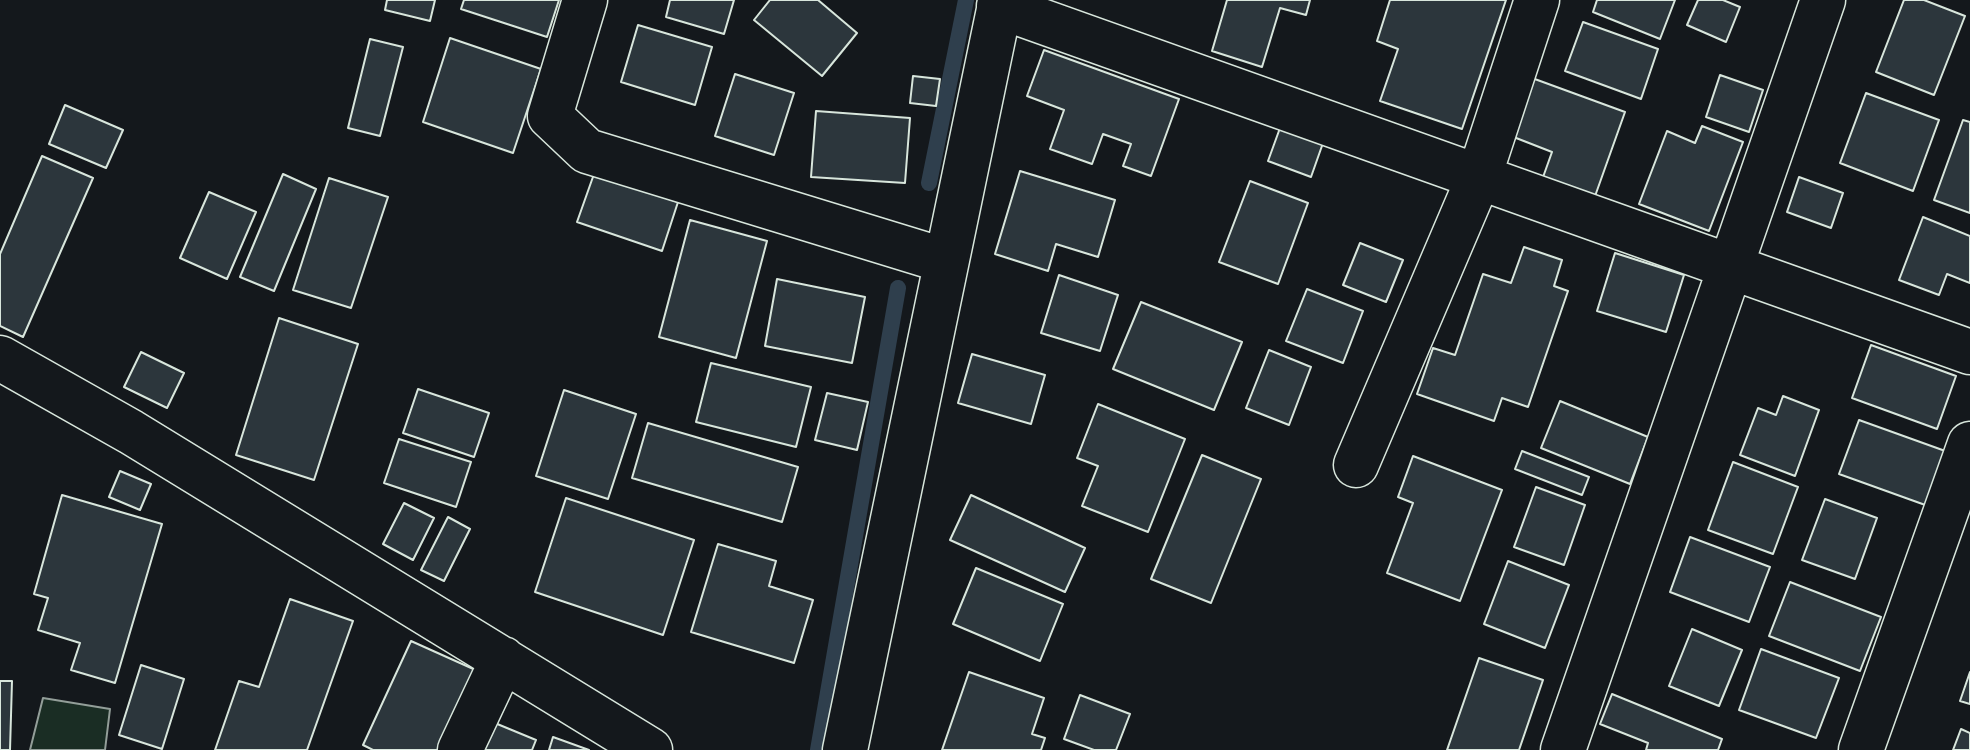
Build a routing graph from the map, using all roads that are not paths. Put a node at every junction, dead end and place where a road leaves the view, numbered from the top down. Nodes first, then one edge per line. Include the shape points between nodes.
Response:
1 (585, 0) edge
2 (1537, 0) edge
3 (1823, 0) edge
4 (1000, 3) edge
5 (1479, 177) junction
6 (946, 261) junction
7 (1731, 267) junction
8 (1970, 352) edge
9 (0, 358) edge
10 (1970, 444) edge
11 (1356, 465) dead end
12 (503, 659) junction
13 (460, 750) edge
14 (650, 750) edge
15 (845, 750) edge
16 (1563, 750) edge
17 (1861, 750) edge

1 - 6 street via 550,116 587,151
2 - 5 street
3 - 7 street
4 - 5 street
4 - 6 street
5 - 7 street
5 - 11 street
6 - 15 street
7 - 8 street
7 - 16 street
9 - 12 street
10 - 17 street
12 - 13 street
12 - 14 street

